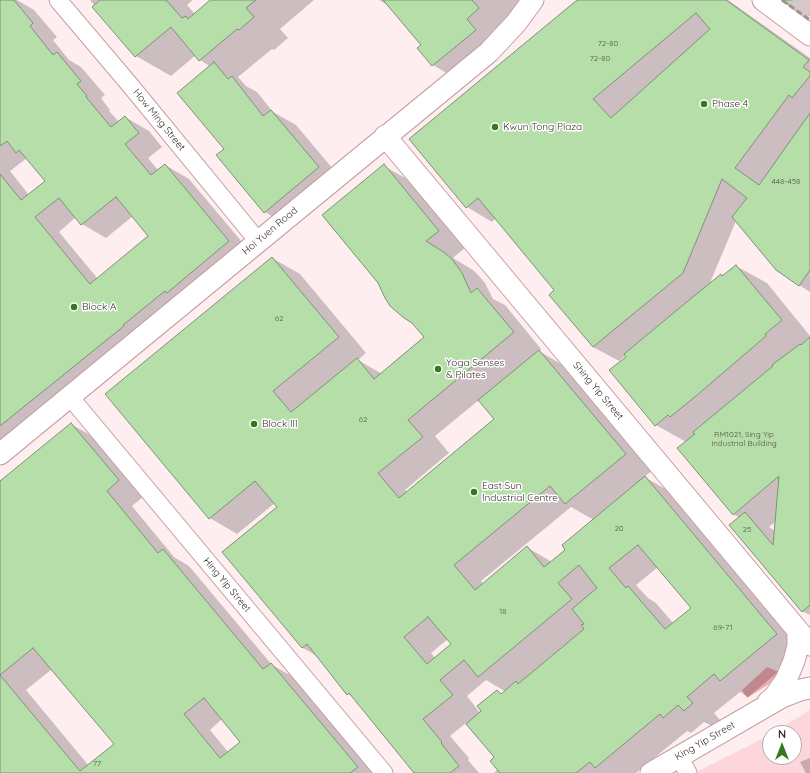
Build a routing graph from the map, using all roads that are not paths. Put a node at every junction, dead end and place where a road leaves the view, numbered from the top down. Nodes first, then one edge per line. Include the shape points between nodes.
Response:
1 (58, 0) edge
2 (533, 0) edge
3 (763, 0) edge
4 (810, 35) edge
5 (385, 136) junction
6 (258, 241) junction
7 (70, 397) junction
8 (0, 454) edge
9 (804, 638) edge
10 (810, 688) edge
11 (760, 709) junction
12 (683, 765) edge
13 (384, 773) edge
14 (651, 773) edge

1 - 6 street, How Ming Street
2 - 5 main road, Hoi Yuen Road via 489,52
3 - 4 main road
5 - 6 main road, Hoi Yuen Road
5 - 9 main road, Shing Yip Street
6 - 7 main road, Hoi Yuen Road
7 - 8 main road, Hoi Yuen Road
7 - 13 street, Hing Yip Street
9 - 11 main road, King Yip Street via 798,646 786,680
10 - 11 main road, King Yip Street via 782,697
11 - 12 main road, King Yip Street
12 - 14 main road, King Yip Street

